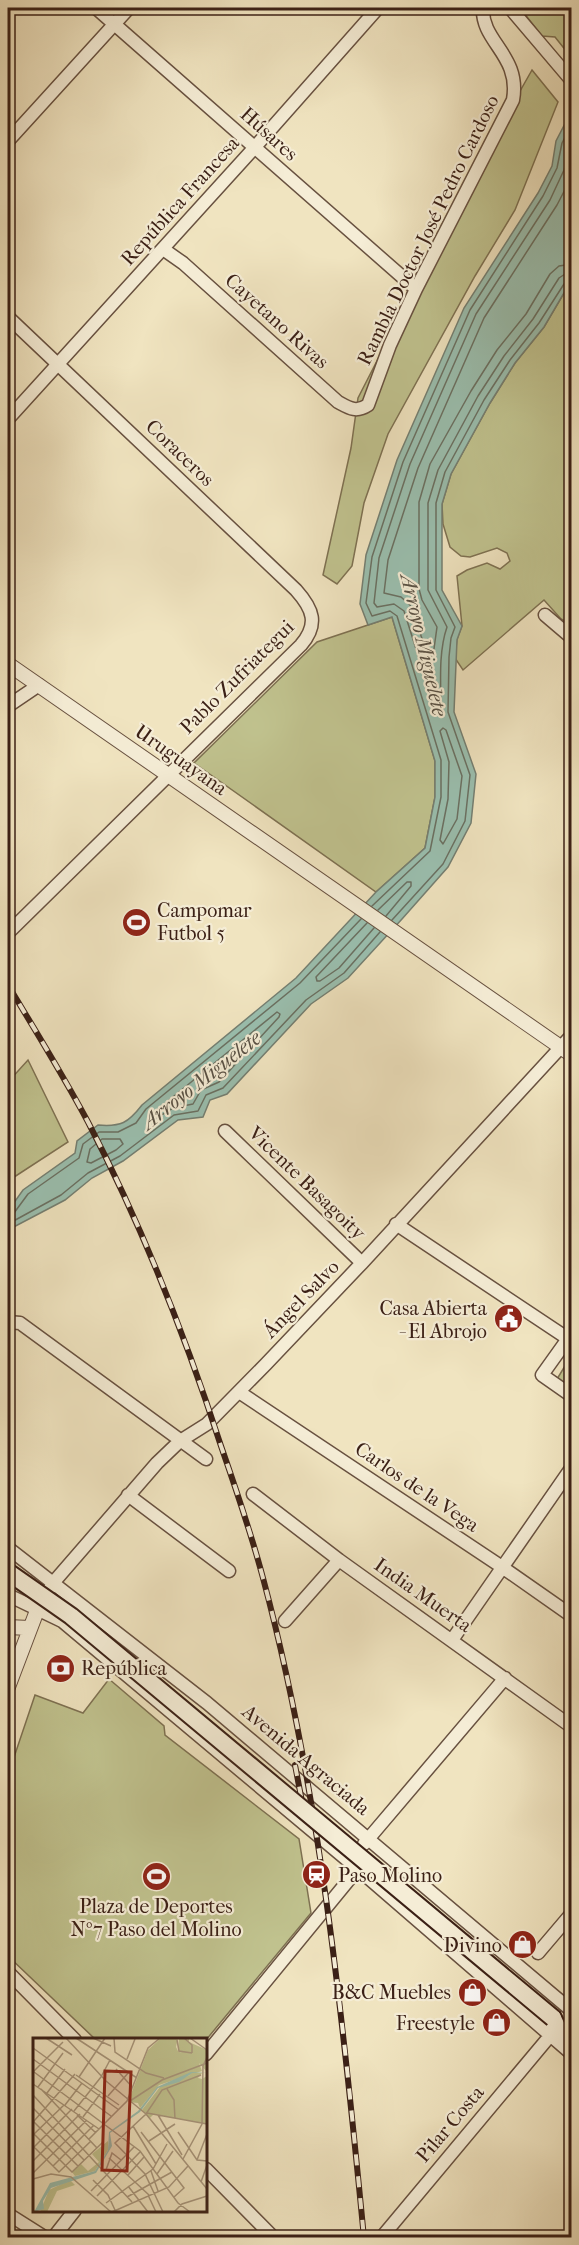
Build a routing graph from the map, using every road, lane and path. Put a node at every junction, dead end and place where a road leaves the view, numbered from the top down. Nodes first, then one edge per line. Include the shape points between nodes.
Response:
1 (96, 8) edge
2 (129, 8) edge
3 (378, 8) edge
4 (483, 8) edge
5 (510, 8) edge
6 (115, 24) junction
7 (572, 81) edge
8 (8, 141) edge
9 (255, 147) junction
10 (163, 249) junction
11 (416, 289) junction
12 (8, 318) edge
13 (57, 363) junction
14 (368, 405) joint
15 (8, 419) edge
16 (545, 615) dead end
17 (312, 625) joint
18 (572, 638) edge
19 (8, 664) edge
20 (33, 681) junction
21 (8, 706) edge
22 (167, 775) junction
23 (8, 933) edge
24 (572, 1035) edge
25 (566, 1051) edge
26 (225, 1131) dead end
27 (396, 1224) junction
28 (362, 1263) junction
29 (8, 1322) edge
30 (569, 1336) edge
31 (239, 1392) junction
32 (572, 1396) edge
33 (180, 1441) junction
34 (206, 1459) dead end
35 (572, 1467) edge
36 (253, 1494) dead end
37 (128, 1495) junction
38 (8, 1548) edge
39 (19, 1558) junction
40 (339, 1560) junction
41 (502, 1567) junction
42 (229, 1571) dead end
43 (8, 1572) edge
44 (53, 1583) junction
45 (8, 1595) edge
46 (38, 1608) junction
47 (572, 1616) edge
48 (285, 1621) dead end
49 (8, 1627) edge
50 (29, 1628) junction
51 (452, 1640) junction
52 (505, 1678) junction
53 (8, 1680) edge
54 (572, 1727) edge
55 (368, 1840) junction
56 (358, 1869) junction
57 (572, 1913) edge
58 (538, 1953) dead end
59 (8, 1972) edge
60 (572, 2011) edge
61 (553, 2018) junction
62 (572, 2026) edge
63 (549, 2037) junction
64 (73, 2038) edge
65 (572, 2043) edge
66 (207, 2053) edge
67 (572, 2054) edge
68 (207, 2170) edge
69 (74, 2212) edge
70 (8, 2214) edge
71 (46, 2238) edge
72 (53, 2238) edge
73 (274, 2238) edge
74 (381, 2238) edge

1 - 6 street, Húsares
2 - 6 street
3 - 9 street, República Francesa
4 - 11 street, Rambla Doctor José Pedro Cardoso via 484,22 512,68 513,100
5 - 7 street
6 - 8 street
6 - 9 street, Húsares
9 - 10 street, República Francesa
9 - 11 street, Húsares
10 - 13 street, República Francesa
10 - 14 street, Cayetano Rivas via 338,402 357,410
11 - 14 street, Rambla Doctor José Pedro Cardoso
12 - 13 street, Coraceros
13 - 15 street, República Francesa
13 - 17 street, Coraceros via 296,590 310,609
16 - 18 street
17 - 22 street, Pablo Zufriategui via 301,645
19 - 20 street, Uruguayana
20 - 21 street
20 - 22 street, Uruguayana
22 - 23 street, Pablo Zufriategui
22 - 25 street, Uruguayana
24 - 25 street, Ángel Salvo
25 - 27 street, Ángel Salvo
26 - 28 street, Vicente Basagoity
27 - 28 street, Ángel Salvo
27 - 30 street, Vicente Basagoity
28 - 31 street, Ángel Salvo
29 - 33 street via 20,1323
30 - 32 street, Vicente Basagoity via 542,1375
31 - 33 street, Ángel Salvo via 207,1424
31 - 41 street, Carlos de la Vega
33 - 34 street
33 - 37 street, Ángel Salvo
35 - 41 street
36 - 40 street, India Muerta
37 - 42 street
37 - 44 street, Ángel Salvo
38 - 39 street, Avenida Agraciada
39 - 43 street
39 - 44 street, Avenida Agraciada
40 - 48 street
40 - 51 street, India Muerta
41 - 47 street, Carlos de la Vega
41 - 51 street
43 - 61 main road, Avenida Agraciada, bridge via 71,1616
44 - 46 street, Ángel Salvo
44 - 55 street, Avenida Agraciada via 207,1703
45 - 46 street
46 - 50 street
46 - 56 street via 62,1621
49 - 50 street
50 - 53 street
51 - 52 street, India Muerta
52 - 54 street, India Muerta
52 - 55 street
55 - 56 street via 355,1856
55 - 60 street, Avenida Agraciada
56 - 63 street
56 - 66 street
57 - 58 street
59 - 64 street
61 - 62 main road, Avenida Agraciada
61 - 65 main road, Avenida Agraciada via 559,2031
63 - 67 street
63 - 74 street, Pilar Costa
68 - 73 street
69 - 72 street
70 - 71 street

